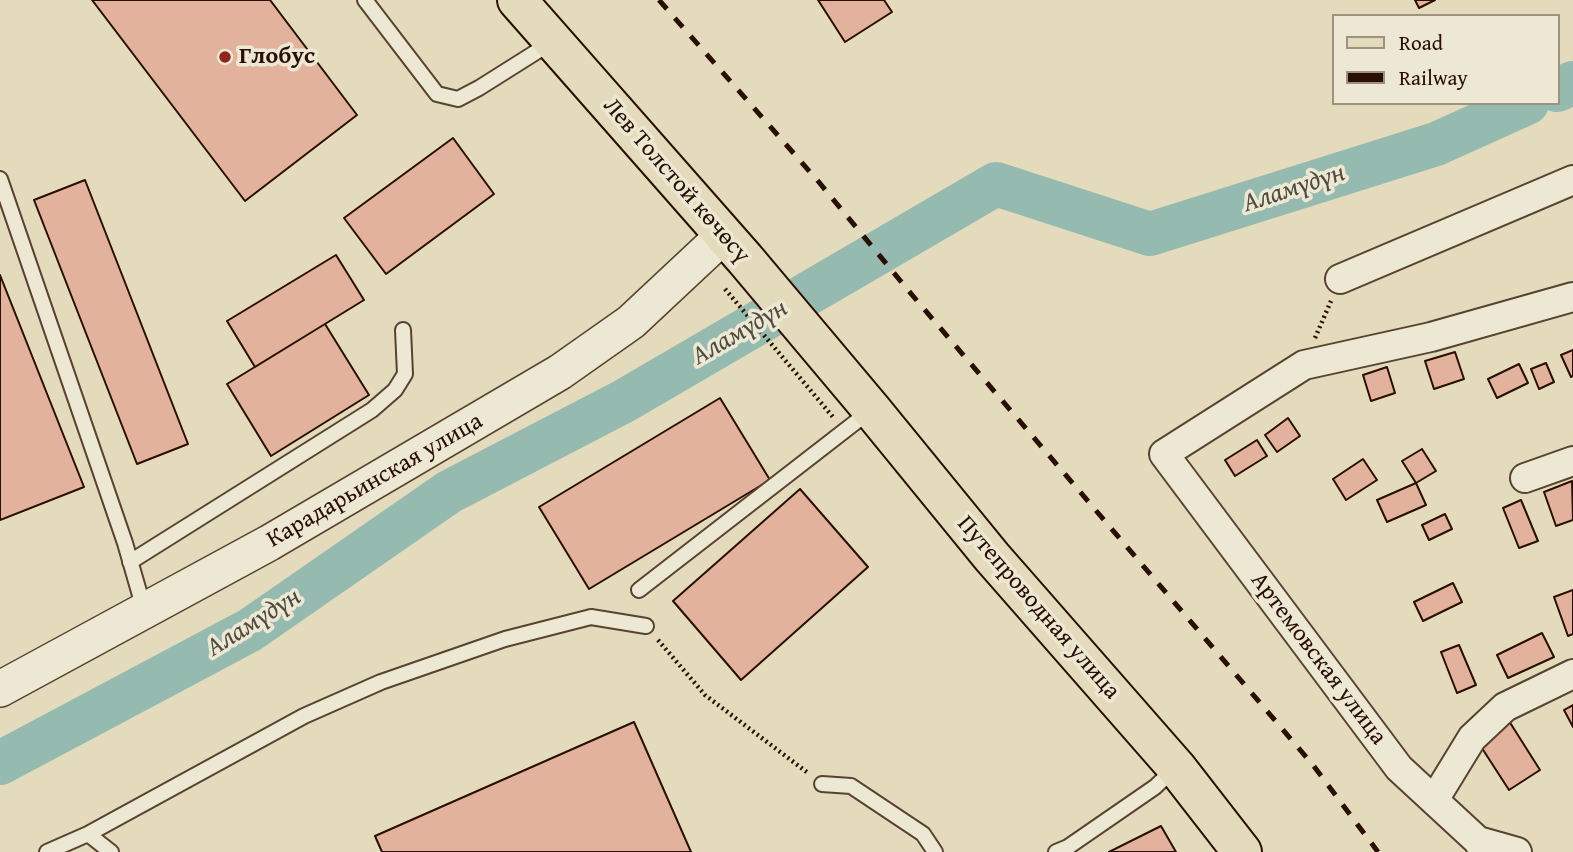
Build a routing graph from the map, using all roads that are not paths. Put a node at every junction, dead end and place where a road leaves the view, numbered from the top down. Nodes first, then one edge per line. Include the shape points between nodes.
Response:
1 (365, 0) edge
2 (517, 0) edge
3 (553, 42) junction
4 (0, 179) edge
5 (1573, 180) edge
6 (732, 261) junction
7 (1340, 279) road end
8 (1573, 297) edge
9 (403, 330) dead end
10 (833, 364) joint
11 (872, 410) junction
12 (1573, 461) edge
13 (1525, 478) dead end
14 (130, 562) junction
15 (639, 590) dead end
16 (144, 611) junction
17 (646, 626) road end
18 (1573, 674) edge
19 (0, 690) edge
20 (1176, 766) junction
21 (822, 784) road end
22 (1434, 800) junction
23 (88, 834) junction
24 (1481, 846) edge
25 (47, 852) edge
26 (111, 852) edge
27 (934, 852) edge
28 (1056, 852) edge
29 (1242, 852) edge
30 (1517, 852) edge

1 - 3 lane via 437,94 458,99
2 - 3 main road, Лев Толстой көчөсү
3 - 6 main road, Лев Толстой көчөсү
4 - 14 lane
5 - 7 street
6 - 10 main road, Лев Толстой көчөсү
6 - 16 street, Карадарьинская улица via 631,322 560,372
8 - 22 street, Артемовская улица via 1431,337 1304,365 1164,454 1399,768
9 - 14 lane via 405,374 372,411
10 - 11 main road, Путепроводная улица
11 - 15 lane
11 - 20 main road, Путепроводная улица via 992,557
12 - 13 street
14 - 16 lane
16 - 19 street, Карадарьинская улица
17 - 23 lane via 591,617 505,639 382,682 304,716
18 - 22 street via 1505,707 1472,738
20 - 28 lane via 1155,787
20 - 29 main road, Путепроводная улица
21 - 27 lane via 850,786 923,834
22 - 24 street, Артемовская улица
23 - 25 lane
23 - 26 lane
24 - 30 street

